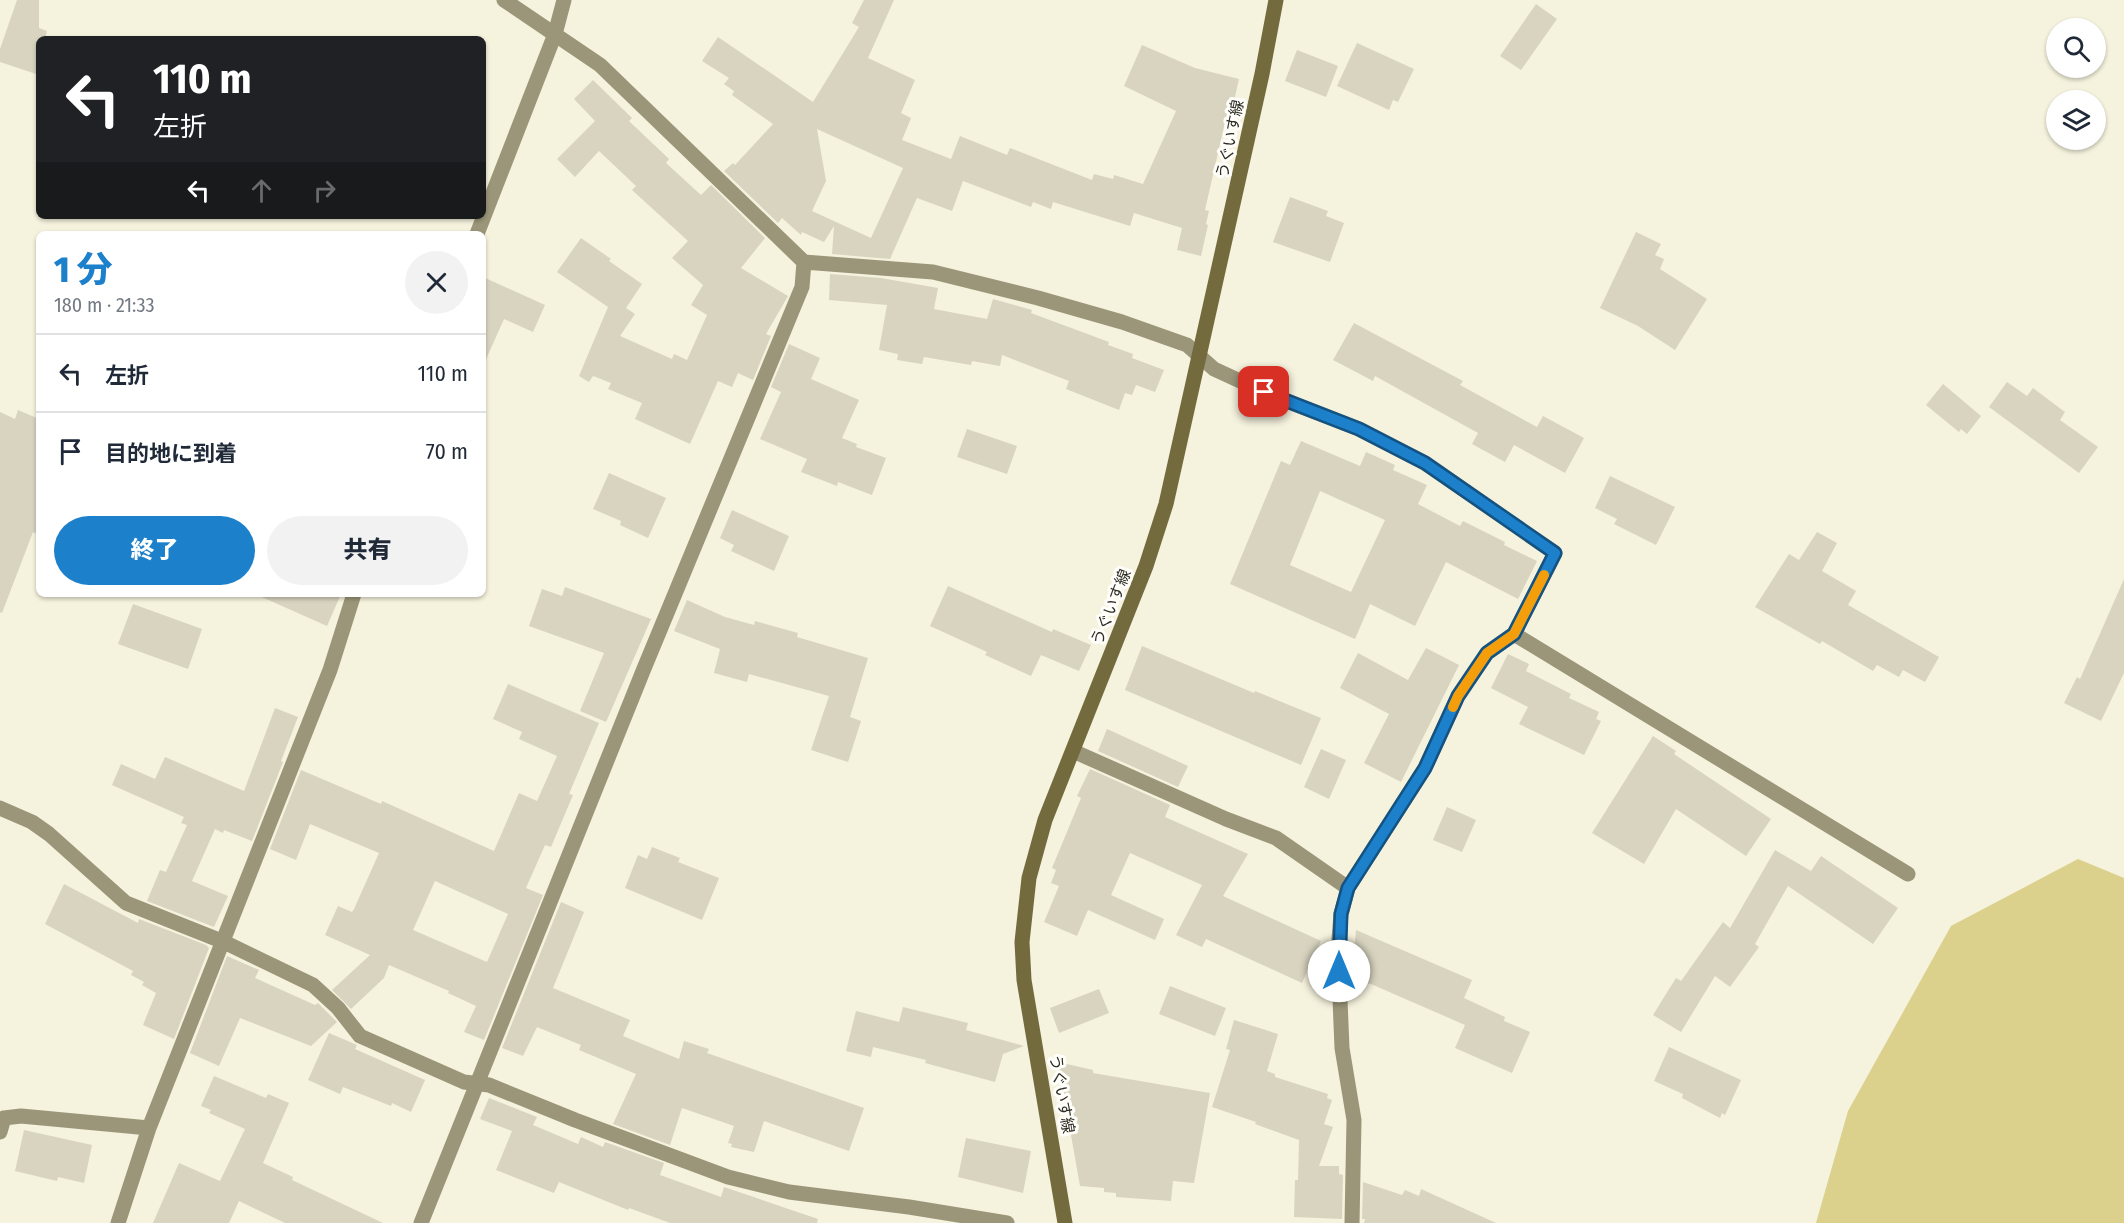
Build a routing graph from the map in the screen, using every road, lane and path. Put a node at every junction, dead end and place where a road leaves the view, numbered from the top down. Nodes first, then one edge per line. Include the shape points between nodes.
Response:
1 (504, 0) edge
2 (564, 0) edge
3 (1276, 0) edge
4 (555, 34) junction
5 (486, 211) edge
6 (804, 262) junction
7 (1200, 357) junction
8 (353, 597) edge
9 (1514, 634) junction
10 (1073, 751) junction
11 (0, 808) edge
12 (1908, 874) dead end
13 (1348, 888) junction
14 (224, 942) junction
15 (479, 1083) junction
16 (149, 1128) junction
17 (0, 1132) edge
18 (118, 1223) edge
19 (421, 1223) edge
20 (1007, 1223) edge
21 (1065, 1223) edge
22 (1352, 1223) edge

1 - 4 street
2 - 4 street
3 - 7 street, うぐいす線
4 - 5 street
4 - 6 street via 600,65
6 - 7 street via 933,272 1122,322 1187,345
6 - 15 street via 802,287
7 - 9 street via 1214,369 1359,429 1425,463 1555,553
7 - 10 street, うぐいす線 via 1176,466 1153,546
8 - 14 street via 330,670
9 - 12 street
9 - 13 street via 1487,653 1458,696 1425,768
10 - 13 street via 1276,838
10 - 21 street, うぐいす線 via 1045,820 1029,878 1022,942 1024,980
11 - 14 street via 49,834 126,903
13 - 22 street via 1338,951 1342,1048 1354,1120
14 - 15 street via 313,986 338,1008 360,1036 464,1082
14 - 16 street
15 - 19 street
15 - 20 street via 728,1177 789,1192
16 - 17 street via 21,1116 4,1118
16 - 18 street

